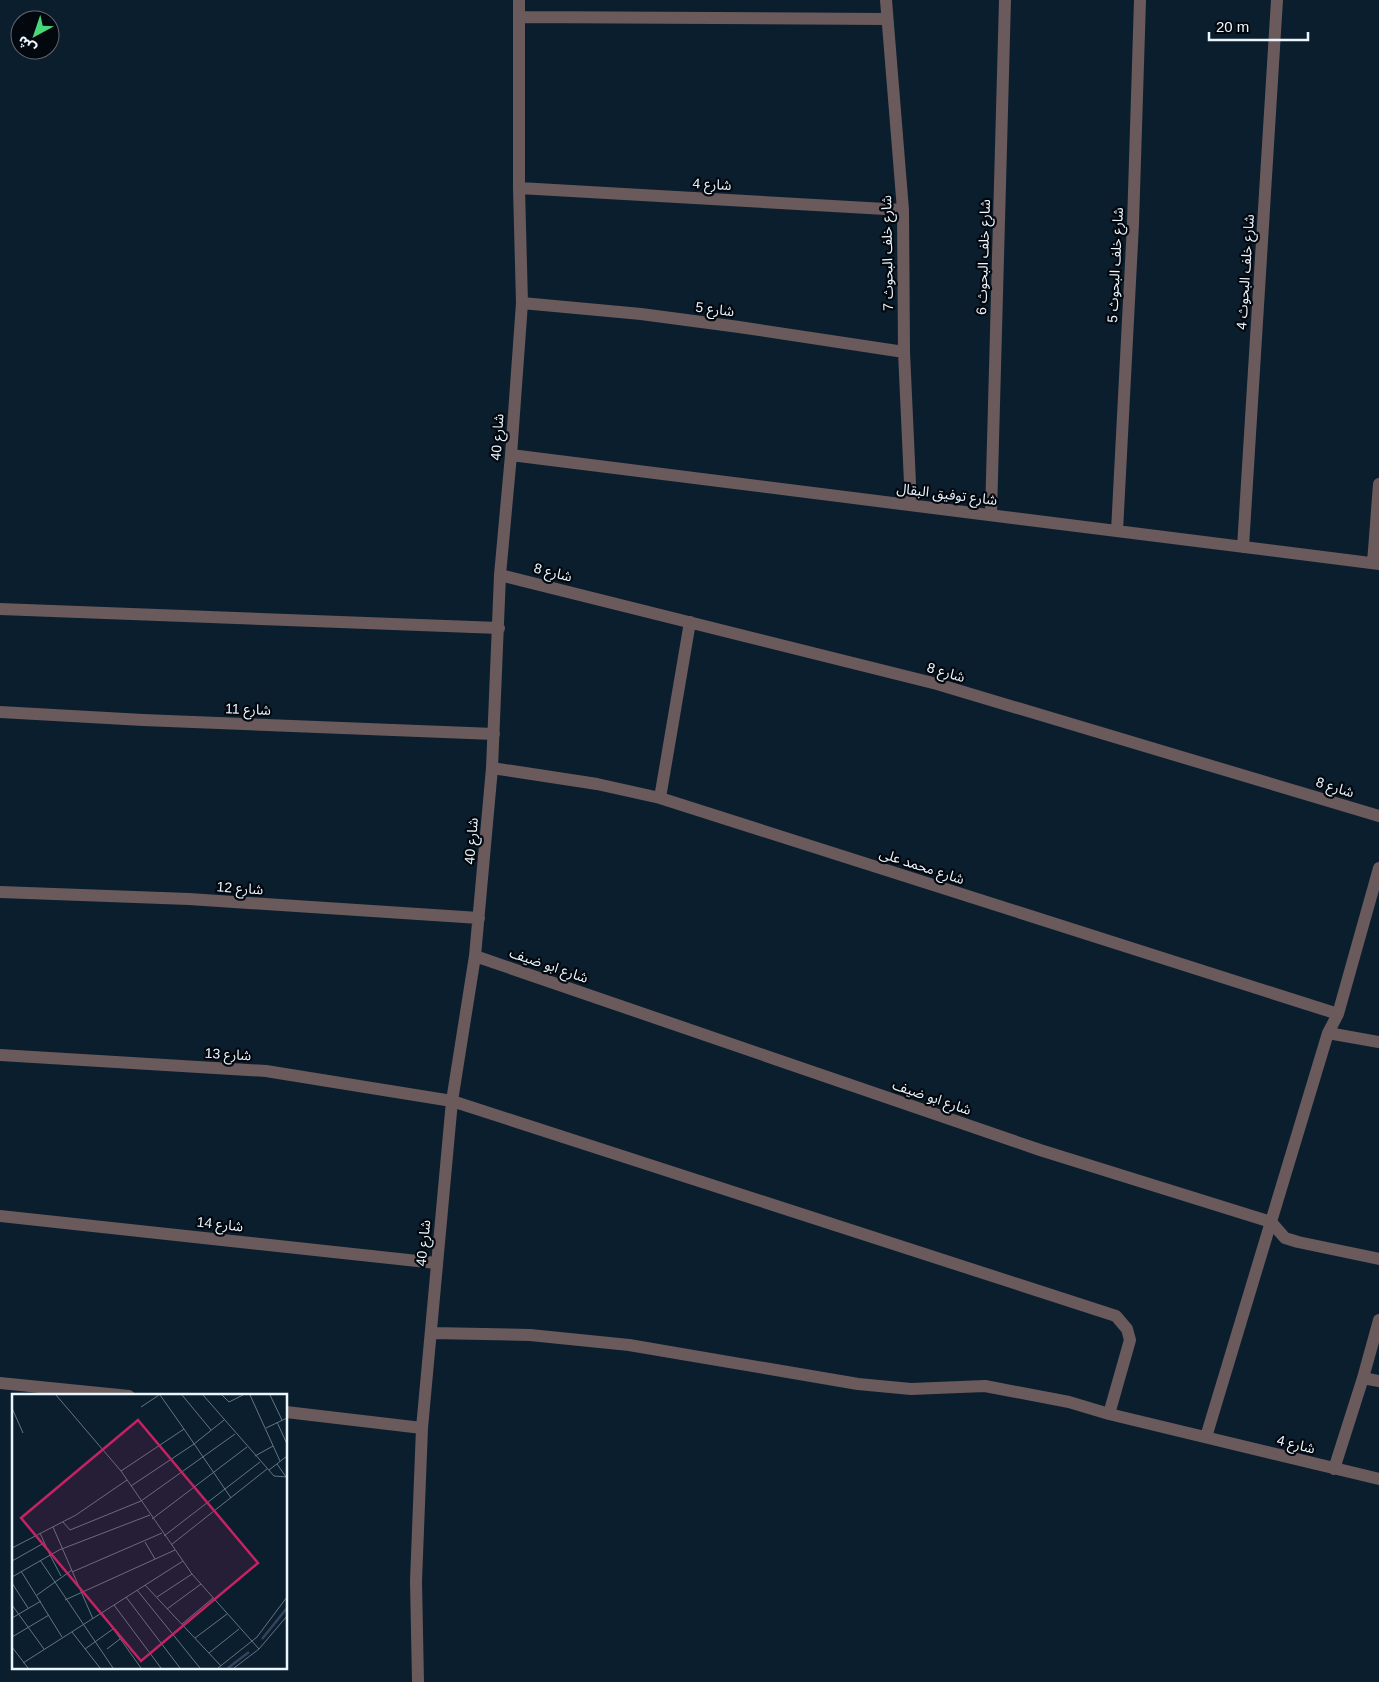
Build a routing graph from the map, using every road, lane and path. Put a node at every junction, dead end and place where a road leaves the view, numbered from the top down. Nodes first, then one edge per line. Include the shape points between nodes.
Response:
1 (519, 0) edge
2 (886, 0) edge
3 (1005, 0) edge
4 (1140, 0) edge
5 (1277, 0) edge
6 (519, 17) junction
7 (887, 19) junction
8 (519, 188) junction
9 (903, 210) junction
10 (522, 303) junction
11 (904, 352) junction
12 (511, 455) junction
13 (1379, 484) edge
14 (911, 505) junction
15 (991, 515) junction
16 (1117, 531) junction
17 (1243, 547) junction
18 (1376, 563) edge
19 (500, 575) junction
20 (0, 609) edge
21 (690, 622) junction
22 (499, 628) junction
23 (0, 712) edge
24 (494, 734) junction
25 (492, 768) junction
26 (660, 798) junction
27 (1379, 816) edge
28 (1379, 868) edge
29 (0, 892) edge
30 (479, 918) junction
31 (475, 956) junction
32 (1338, 1014) junction
33 (1328, 1033) junction
34 (1379, 1042) edge
35 (0, 1056) edge
36 (452, 1101) junction
37 (0, 1216) edge
38 (1271, 1222) junction
39 (1379, 1259) edge
40 (436, 1263) junction
41 (1379, 1320) edge
42 (431, 1333) junction
43 (1363, 1378) junction
44 (1379, 1381) edge
45 (0, 1382) edge
46 (111, 1394) edge
47 (288, 1412) edge
48 (1109, 1414) junction
49 (422, 1428) junction
50 (1206, 1438) junction
51 (1334, 1469) junction
52 (1379, 1479) edge
53 (418, 1682) edge

1 - 6 street, شارع 40
2 - 7 street, شارع خلف البحوث 7
3 - 15 street, شارع خلف البحوث 6
4 - 16 street, شارع خلف البحوث 5 via 1133,224
5 - 17 street, شارع خلف البحوث 4
6 - 7 street
6 - 8 street, شارع 40
7 - 9 street, شارع خلف البحوث 7
8 - 9 street, شارع 4
8 - 10 street, شارع 40
9 - 11 street, شارع خلف البحوث 7
10 - 11 street, شارع 5 via 641,314
10 - 12 street, شارع 40
11 - 14 street, شارع خلف البحوث 7
12 - 14 street, شارع توفيق البقال
12 - 19 street, شارع 40
13 - 18 street
14 - 15 street, شارع توفيق البقال
15 - 16 street, شارع توفيق البقال
16 - 17 street, شارع توفيق البقال
17 - 18 street, شارع توفيق البقال
19 - 21 street, شارع 8
19 - 22 street, شارع 40
20 - 22 street
21 - 26 street
21 - 27 street, شارع 8 via 937,684
22 - 24 street, شارع 40
23 - 24 street, شارع 11
24 - 25 street, شارع 40
25 - 26 street, شارع محمد على via 597,784
25 - 30 street, شارع 40
26 - 32 street, شارع محمد على
28 - 32 street
29 - 30 street, شارع 12
30 - 31 street, شارع 40
31 - 36 street, شارع 40
31 - 38 street, شارع ابو ضيف via 1040,1150
32 - 33 street
33 - 34 street
33 - 38 street
35 - 36 street, شارع 13 via 266,1071
36 - 40 street, شارع 40
36 - 48 street, شارع 13 via 1116,1316 1127,1329 1130,1340
37 - 40 street, شارع 14
38 - 39 street, شارع ابو ضيف via 1285,1238
38 - 50 street
40 - 42 street, شارع 40
41 - 43 street
42 - 48 street, شارع 4 via 530,1335 629,1345 858,1384 911,1389 985,1386 1069,1402
42 - 49 street, شارع 40
43 - 44 street
43 - 51 street
45 - 46 street
47 - 49 street
48 - 50 street, شارع 4
49 - 53 street, شارع 40 via 416,1581
50 - 51 street, شارع 4
51 - 52 street, شارع 4

